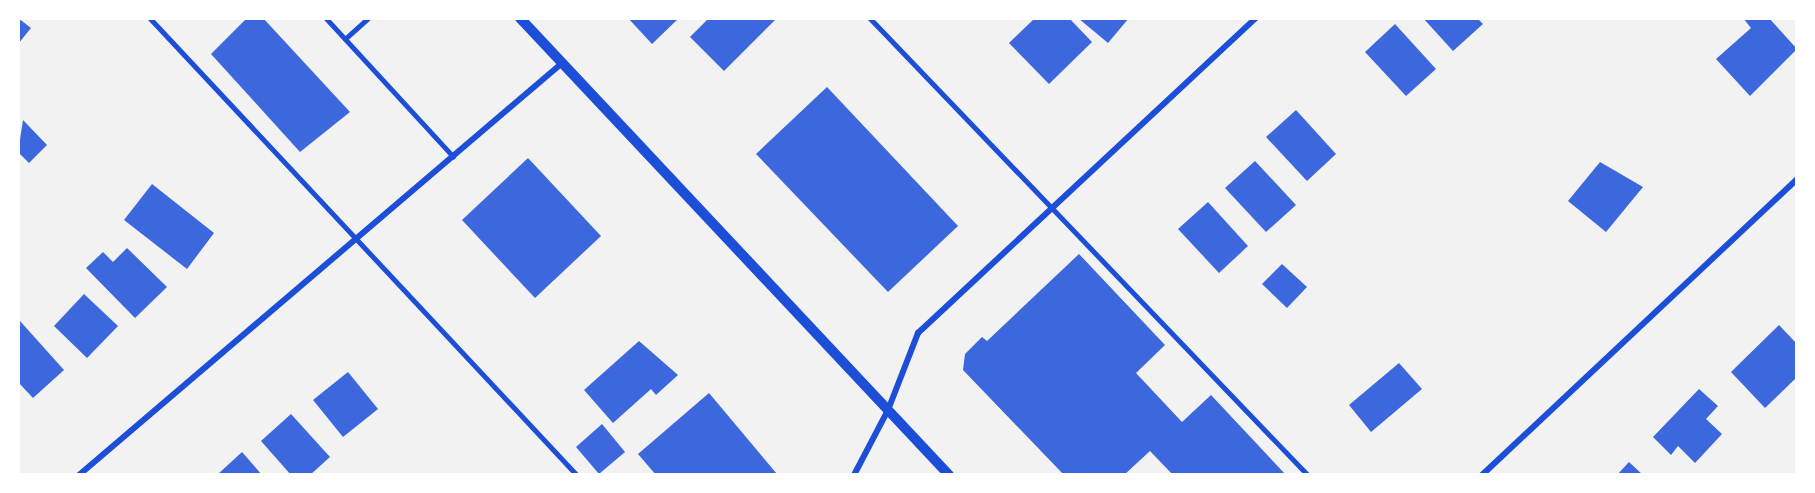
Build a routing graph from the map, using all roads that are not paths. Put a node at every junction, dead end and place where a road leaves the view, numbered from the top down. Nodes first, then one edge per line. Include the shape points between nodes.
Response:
1 (150, 18) edge
2 (326, 18) edge
3 (368, 18) edge
4 (520, 18) edge
5 (870, 18) edge
6 (1256, 18) edge
7 (345, 39) junction
8 (562, 63) junction
9 (453, 156) junction
10 (1797, 179) edge
11 (1053, 207) junction
12 (356, 239) junction
13 (888, 410) junction
14 (79, 475) edge
15 (577, 475) edge
16 (854, 475) edge
17 (949, 475) edge
18 (1308, 475) edge
19 (1482, 475) edge

1 - 12 lane
2 - 7 lane
3 - 7 lane
4 - 8 street
5 - 11 lane
6 - 11 street
7 - 9 lane
8 - 9 street
8 - 13 street
9 - 12 street
10 - 19 street
11 - 13 street via 918,333
11 - 18 lane
12 - 14 street
12 - 15 lane
13 - 16 street
13 - 17 street

